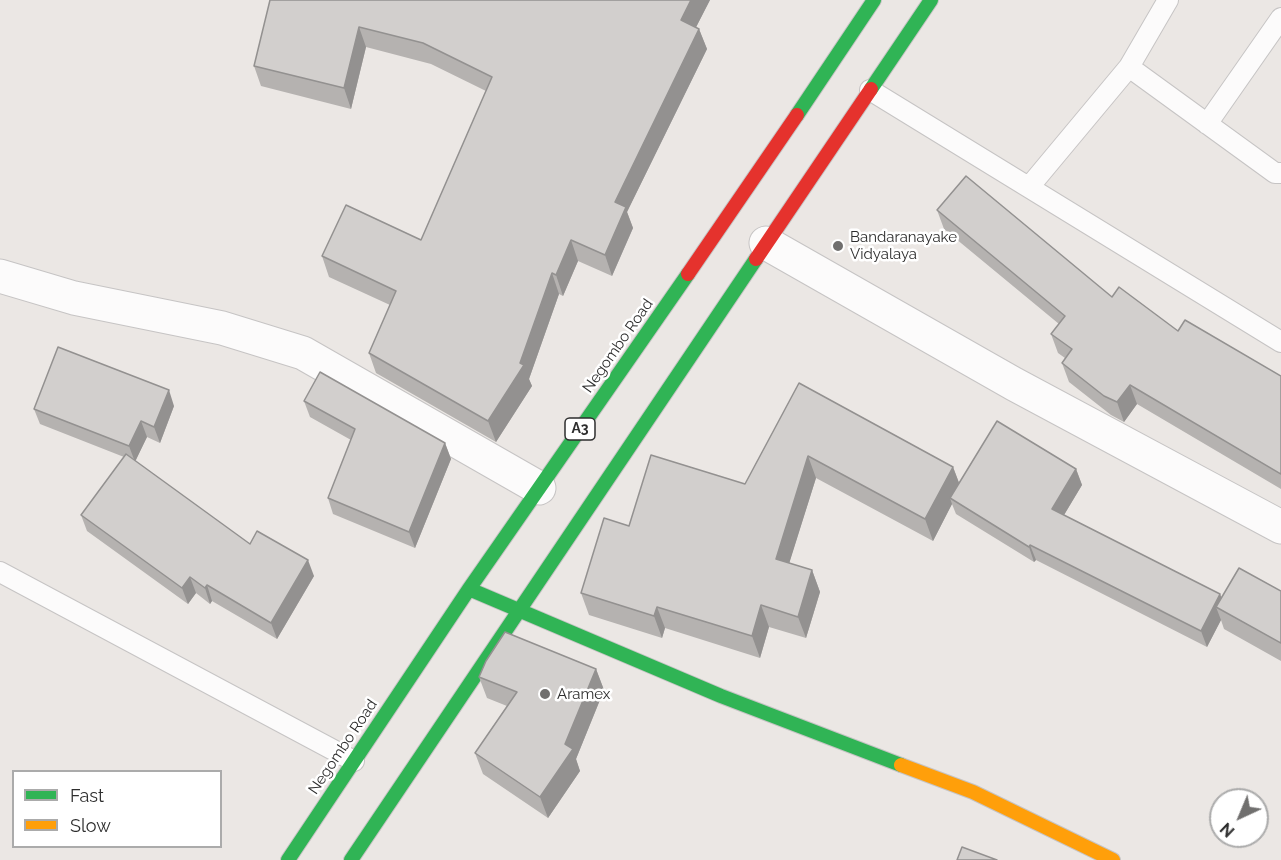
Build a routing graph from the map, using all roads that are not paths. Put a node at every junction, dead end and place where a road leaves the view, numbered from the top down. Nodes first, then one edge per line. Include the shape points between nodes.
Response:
1 (874, 0) edge
2 (931, 0) edge
3 (1168, 0) edge
4 (1281, 18) edge
5 (1129, 67) junction
6 (870, 90) junction
7 (1207, 124) junction
8 (1281, 173) edge
9 (1029, 187) junction
10 (766, 243) junction
11 (0, 276) edge
12 (1281, 342) edge
13 (539, 488) junction
14 (1281, 527) edge
15 (0, 572) edge
16 (469, 589) junction
17 (520, 609) junction
18 (354, 761) junction
19 (288, 860) edge
20 (351, 860) edge
21 (1113, 860) edge

1 - 13 main road, Negombo Road / A3
2 - 6 main road
3 - 5 lane
4 - 7 lane
5 - 7 lane
5 - 9 lane
6 - 9 lane
6 - 10 main road
7 - 8 lane via 1275,173
9 - 12 lane
10 - 14 street via 1014,384
10 - 17 main road
11 - 13 street via 74,298 222,328 303,353
13 - 16 main road, Negombo Road / A3
15 - 18 lane
16 - 17 main road
16 - 18 main road, Negombo Road / A3
17 - 20 main road
17 - 21 main road via 721,696 973,792
18 - 19 main road, Negombo Road / A3

